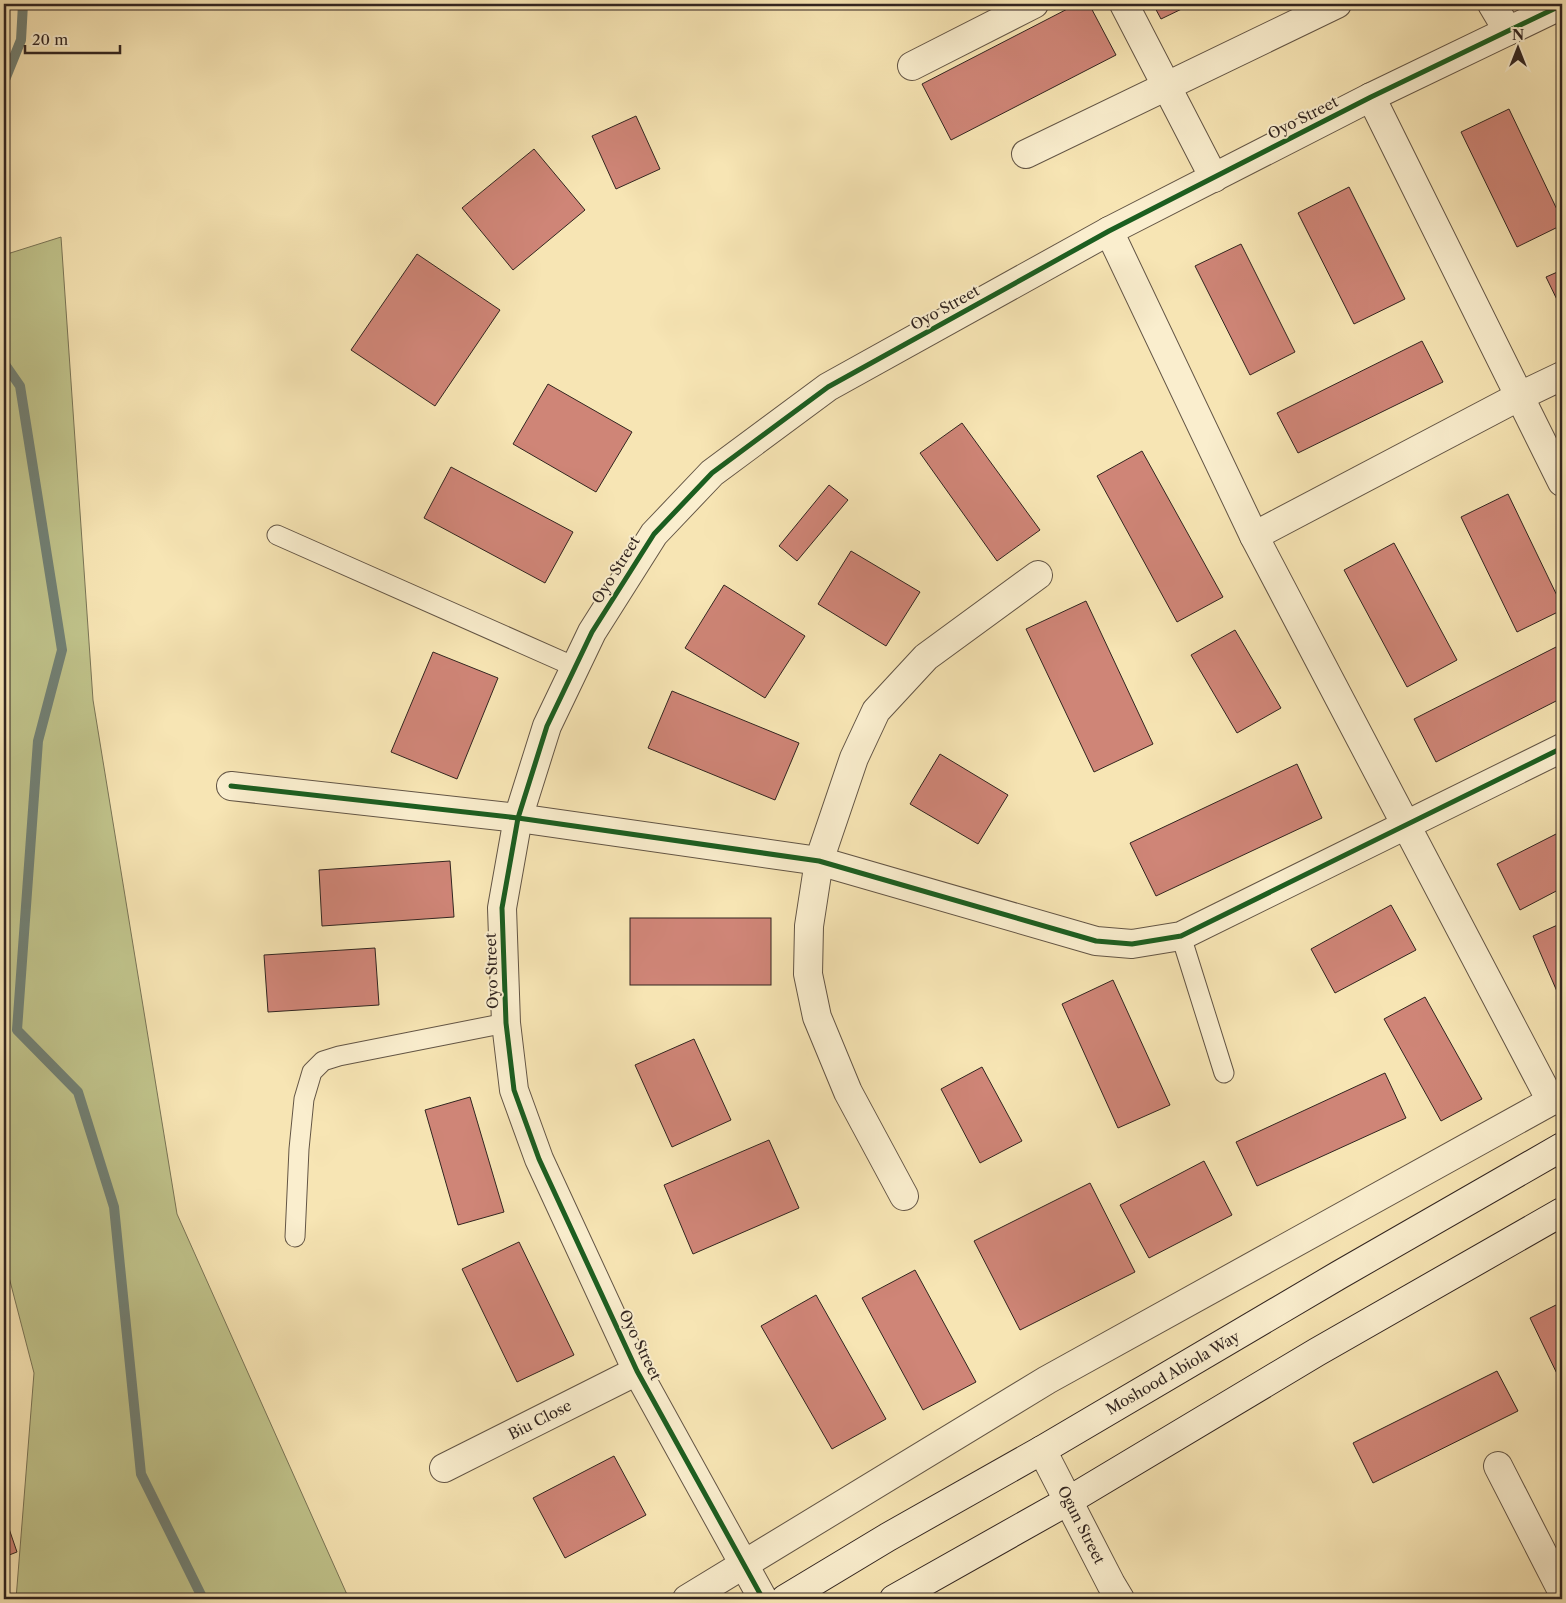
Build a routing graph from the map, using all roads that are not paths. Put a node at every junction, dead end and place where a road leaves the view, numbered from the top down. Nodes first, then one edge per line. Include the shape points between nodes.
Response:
1 (1034, 4) edge
2 (1124, 4) edge
3 (1337, 4) edge
4 (1492, 4) edge
5 (1562, 5) edge
6 (1508, 31) junction
7 (912, 66) dead end
8 (1166, 86) junction
9 (1371, 97) junction
10 (1026, 154) dead end
11 (1214, 178) junction
12 (1109, 231) junction
13 (1562, 376) edge
14 (1520, 396) junction
15 (1562, 482) edge
16 (277, 535) dead end
17 (1254, 536) junction
18 (1038, 575) dead end
19 (575, 667) junction
20 (1562, 748) edge
21 (232, 786) dead end
22 (518, 818) junction
23 (1404, 825) junction
24 (819, 861) junction
25 (1181, 936) junction
26 (506, 1023) junction
27 (1224, 1073) dead end
28 (1557, 1098) edge
29 (1562, 1147) edge
30 (904, 1196) dead end
31 (1562, 1212) edge
32 (295, 1237) dead end
33 (637, 1371) junction
34 (1042, 1450) junction
35 (1498, 1466) dead end
36 (444, 1468) dead end
37 (1068, 1501) junction
38 (744, 1565) junction
39 (1562, 1591) edge
40 (687, 1599) edge
41 (762, 1599) edge
42 (785, 1599) edge
43 (894, 1599) edge
44 (1120, 1599) edge

1 - 7 street
2 - 8 street
3 - 8 street
4 - 6 street
5 - 6 street, Oyo Street
6 - 9 street, Oyo Street
8 - 10 street
8 - 11 street
9 - 11 street, Oyo Street
9 - 14 street
11 - 12 street, Oyo Street
12 - 17 street
12 - 19 street, Oyo Street via 828,387 712,473 654,534 592,632
13 - 14 street
14 - 15 street
14 - 17 street
16 - 19 lane
17 - 23 street
18 - 24 street via 926,657 876,711 854,758
19 - 22 street, Oyo Street via 547,726
20 - 23 street
21 - 22 street
22 - 24 street
22 - 26 street, Oyo Street via 502,908
23 - 25 street
23 - 28 street
24 - 25 street via 1096,941 1132,944
24 - 30 street via 810,926 808,974 817,1017 848,1092
25 - 27 lane
26 - 32 lane via 338,1056 323,1061 312,1072 304,1099
26 - 33 street, Oyo Street via 514,1090 539,1159
28 - 38 street via 1047,1380
29 - 34 street, Moshood Abiola Way
31 - 37 street via 1317,1352
33 - 36 street, Biu Close
33 - 38 street, Oyo Street
34 - 37 street, Ogun Street
34 - 42 street, Moshood Abiola Way
35 - 39 street
37 - 43 street
37 - 44 street, Ogun Street
38 - 40 street
38 - 41 street, Oyo Street

